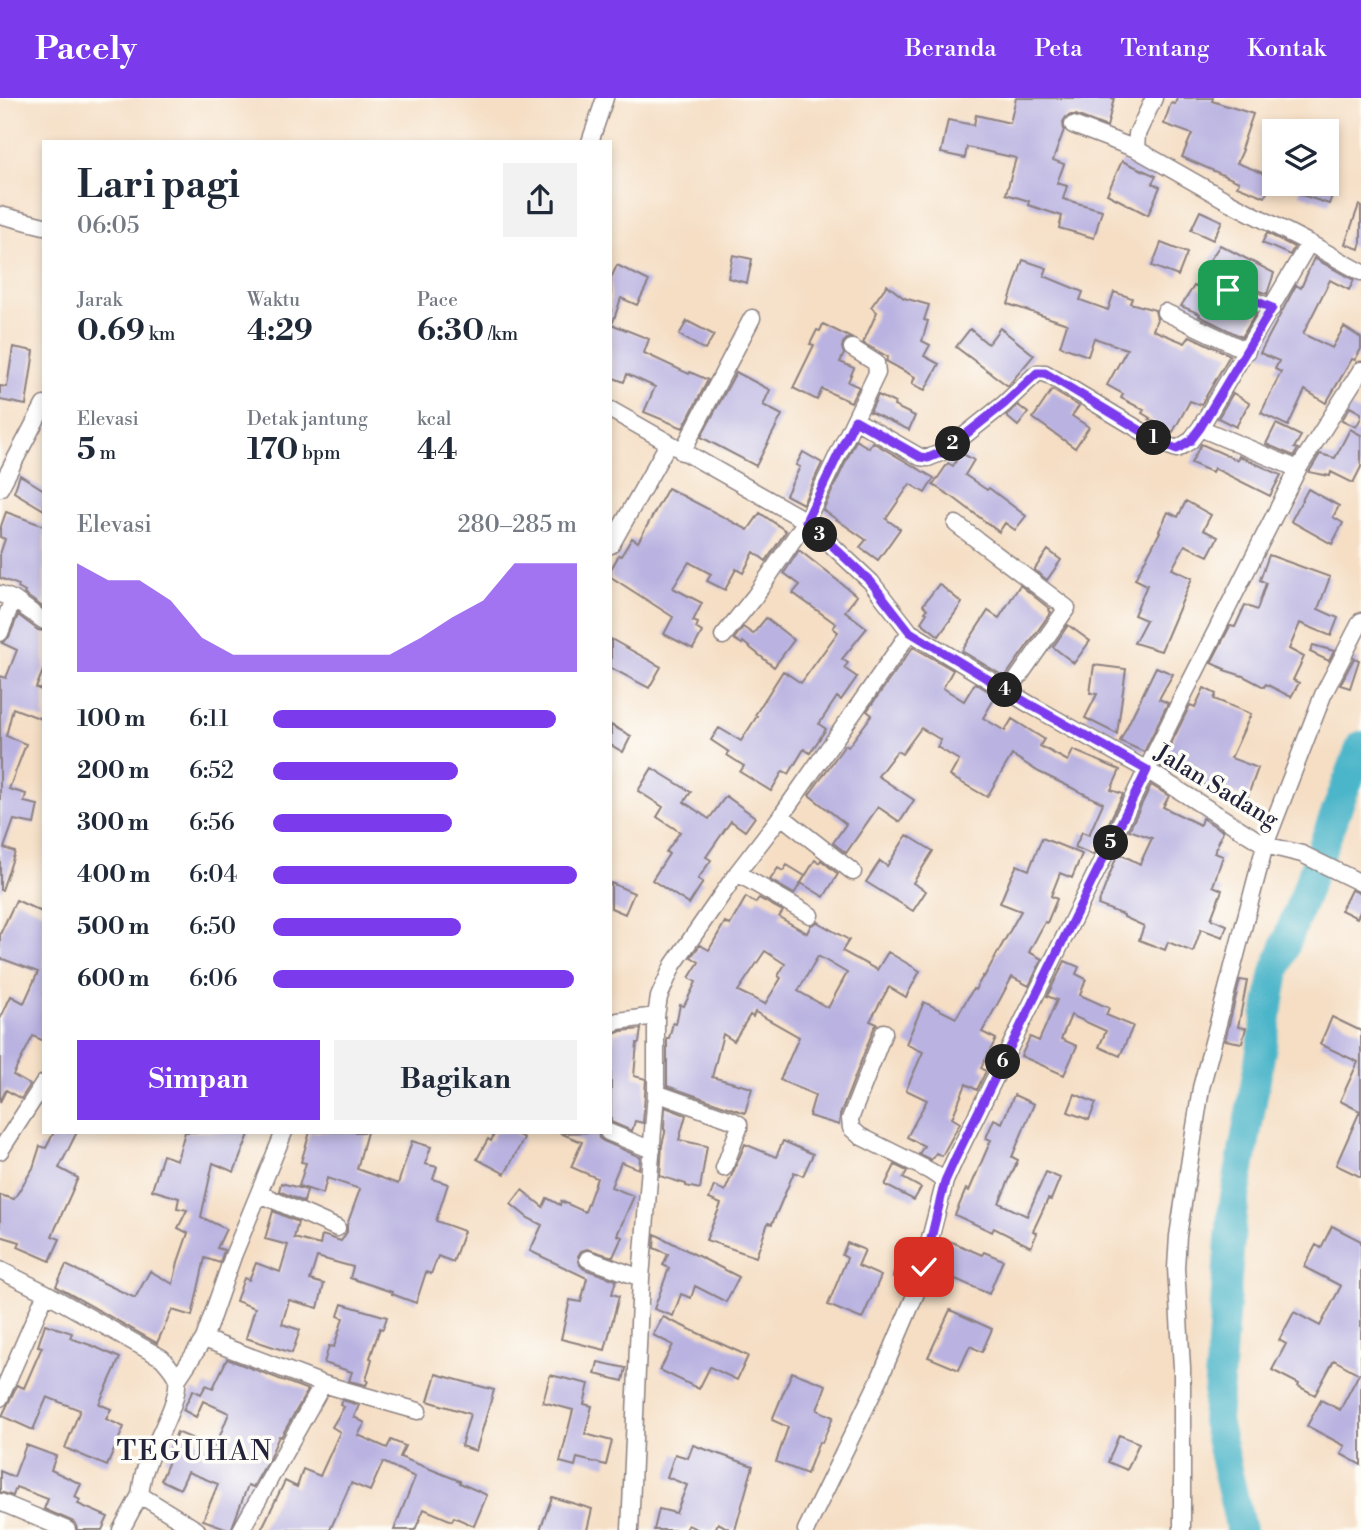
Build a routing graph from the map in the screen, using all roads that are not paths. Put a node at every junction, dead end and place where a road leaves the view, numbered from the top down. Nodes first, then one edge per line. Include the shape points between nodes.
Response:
1 (605, 98) edge
2 (1154, 98) edge
3 (1073, 125) dead end
4 (591, 140) edge
5 (1136, 149) junction
6 (0, 215) edge
7 (42, 226) edge
8 (1309, 243) junction
9 (1361, 272) edge
10 (1228, 290) dead end
11 (1272, 308) junction
12 (1165, 312) dead end
13 (752, 318) dead end
14 (852, 348) dead end
15 (1247, 351) junction
16 (1361, 370) edge
17 (42, 409) edge
18 (612, 411) edge
19 (855, 420) junction
20 (1200, 428) junction
21 (675, 448) junction
22 (1298, 469) junction
23 (0, 488) edge
24 (806, 521) junction
25 (956, 524) dead end
26 (612, 543) edge
27 (6, 597) edge
28 (42, 620) edge
29 (1361, 621) edge
30 (910, 632) junction
31 (0, 633) edge
32 (723, 636) dead end
33 (1008, 692) junction
34 (1147, 770) junction
35 (781, 816) junction
36 (1265, 845) junction
37 (853, 872) dead end
38 (737, 873) junction
39 (1361, 883) edge
40 (810, 915) dead end
41 (656, 1016) junction
42 (612, 1024) edge
43 (884, 1032) dead end
44 (42, 1086) edge
45 (656, 1093) junction
46 (283, 1134) edge
47 (612, 1134) edge
48 (652, 1150) junction
49 (0, 1151) edge
50 (724, 1168) dead end
51 (945, 1181) junction
52 (260, 1194) junction
53 (337, 1228) dead end
54 (588, 1259) dead end
55 (0, 1270) edge
56 (641, 1278) junction
57 (46, 1293) junction
58 (204, 1339) junction
59 (177, 1380) junction
60 (323, 1384) junction
61 (0, 1398) edge
62 (418, 1410) dead end
63 (140, 1495) junction
64 (0, 1502) edge
65 (67, 1530) edge
66 (121, 1530) edge
67 (197, 1530) edge
68 (241, 1530) edge
69 (630, 1530) edge
70 (806, 1530) edge
71 (1182, 1530) edge

1 - 4 street
2 - 5 street via 1137,134
3 - 5 street
5 - 8 street
6 - 7 street
8 - 9 street
8 - 11 street
10 - 11 street
11 - 15 street
12 - 15 street
13 - 21 street
14 - 19 street via 878,367
15 - 20 street
16 - 22 street
17 - 23 street
18 - 21 street
19 - 20 street via 928,458 945,451 1037,373 1045,373 1177,449
19 - 24 street
20 - 22 street
21 - 24 street
21 - 26 street
22 - 34 street
24 - 30 street via 871,582
24 - 32 street
25 - 33 street via 1067,608
27 - 28 street
27 - 31 street
29 - 36 street via 1323,695
30 - 33 street, Jalan Sadang
30 - 35 street
33 - 34 street, Jalan Sadang
34 - 36 street, Jalan Sadang
34 - 51 street
35 - 37 street
35 - 38 street
36 - 39 street, Jalan Sadang via 1301,854
36 - 71 street via 1201,1088 1178,1236
38 - 40 street
38 - 41 street via 673,965
41 - 42 street
41 - 45 street
43 - 51 street via 850,1128
44 - 49 street
45 - 48 street
45 - 50 street via 739,1124
46 - 52 street
47 - 48 street
48 - 56 street
51 - 70 street via 916,1293
52 - 53 street
52 - 58 street
54 - 56 street
55 - 57 street
56 - 69 street
57 - 59 street via 162,1358
57 - 61 street
58 - 59 street
58 - 60 street
59 - 63 street
60 - 62 street
60 - 68 street
63 - 66 street
63 - 67 street
64 - 65 street

